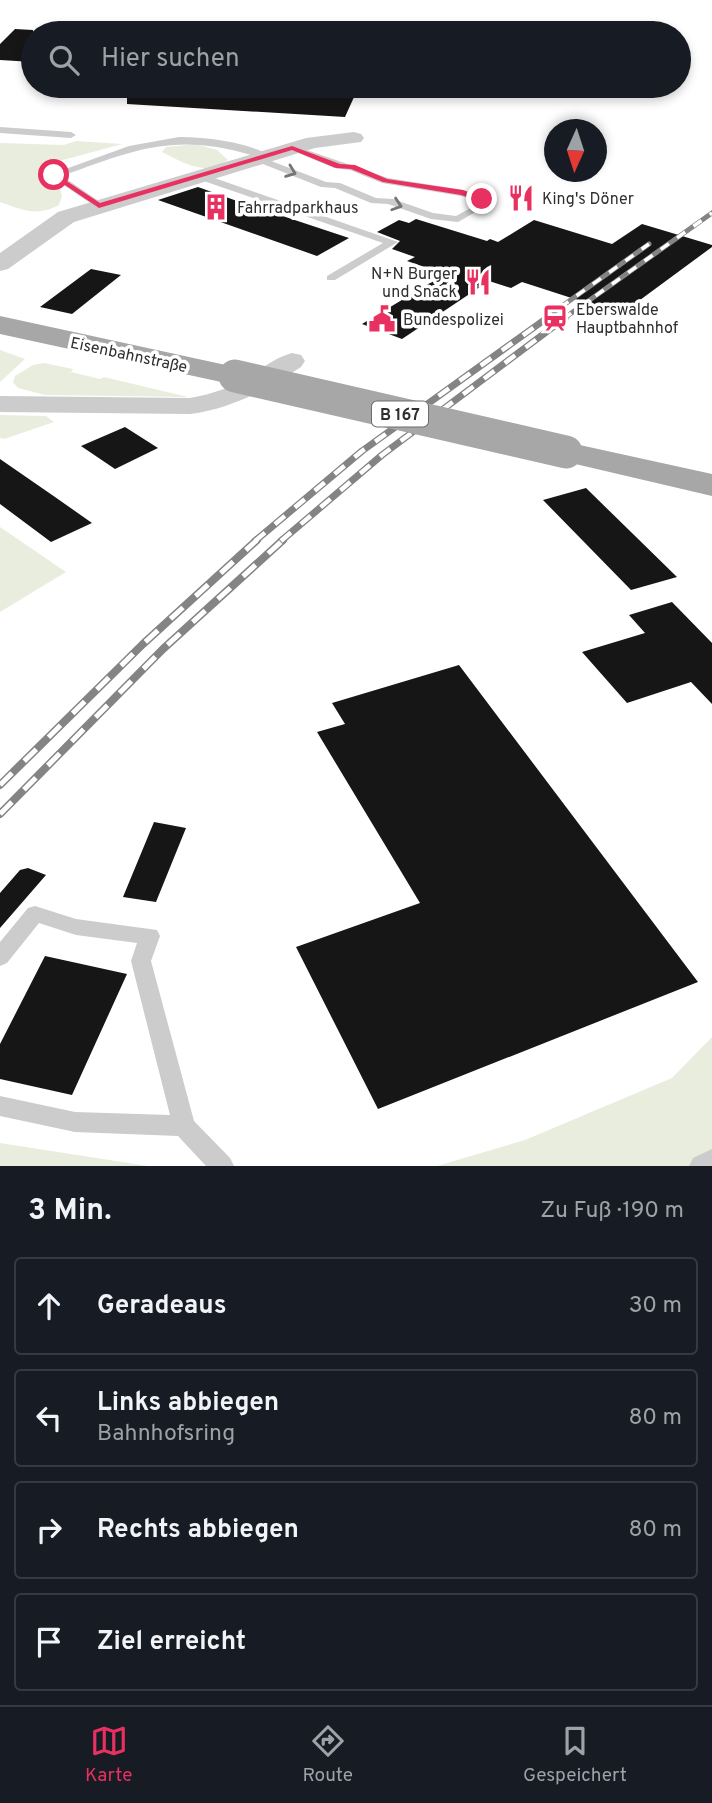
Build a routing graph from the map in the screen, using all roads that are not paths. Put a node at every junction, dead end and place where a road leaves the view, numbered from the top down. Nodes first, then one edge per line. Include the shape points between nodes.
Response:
1 (0, 130) edge
2 (71, 135) dead end
3 (354, 138) dead end
4 (292, 148) junction
5 (260, 157) junction
6 (200, 176) junction
7 (99, 206) junction
8 (0, 264) edge
9 (331, 278) dead end
10 (0, 325) edge
11 (292, 361) dead end
12 (0, 404) edge
13 (712, 485) edge
14 (0, 957) edge
15 (0, 1106) edge
16 (184, 1126) junction
17 (712, 1160) edge
18 (222, 1166) edge
19 (701, 1166) edge

1 - 2 lane
3 - 4 street
4 - 5 street
5 -> 4 lane via 326,185 431,216 458,219 483,205 482,199 463,193 386,181
5 - 6 street
5 - 7 lane via 226,144 178,140 54,175
6 - 7 street
6 - 9 lane via 391,242
7 - 8 street via 66,218
10 - 13 main road, Eisenbahnstraße / B 167, bridge
11 - 12 street via 229,400 213,404
14 - 16 lane via 35,914 76,927 150,936 141,961
15 - 16 lane via 75,1122
16 - 18 lane
17 - 19 lane

